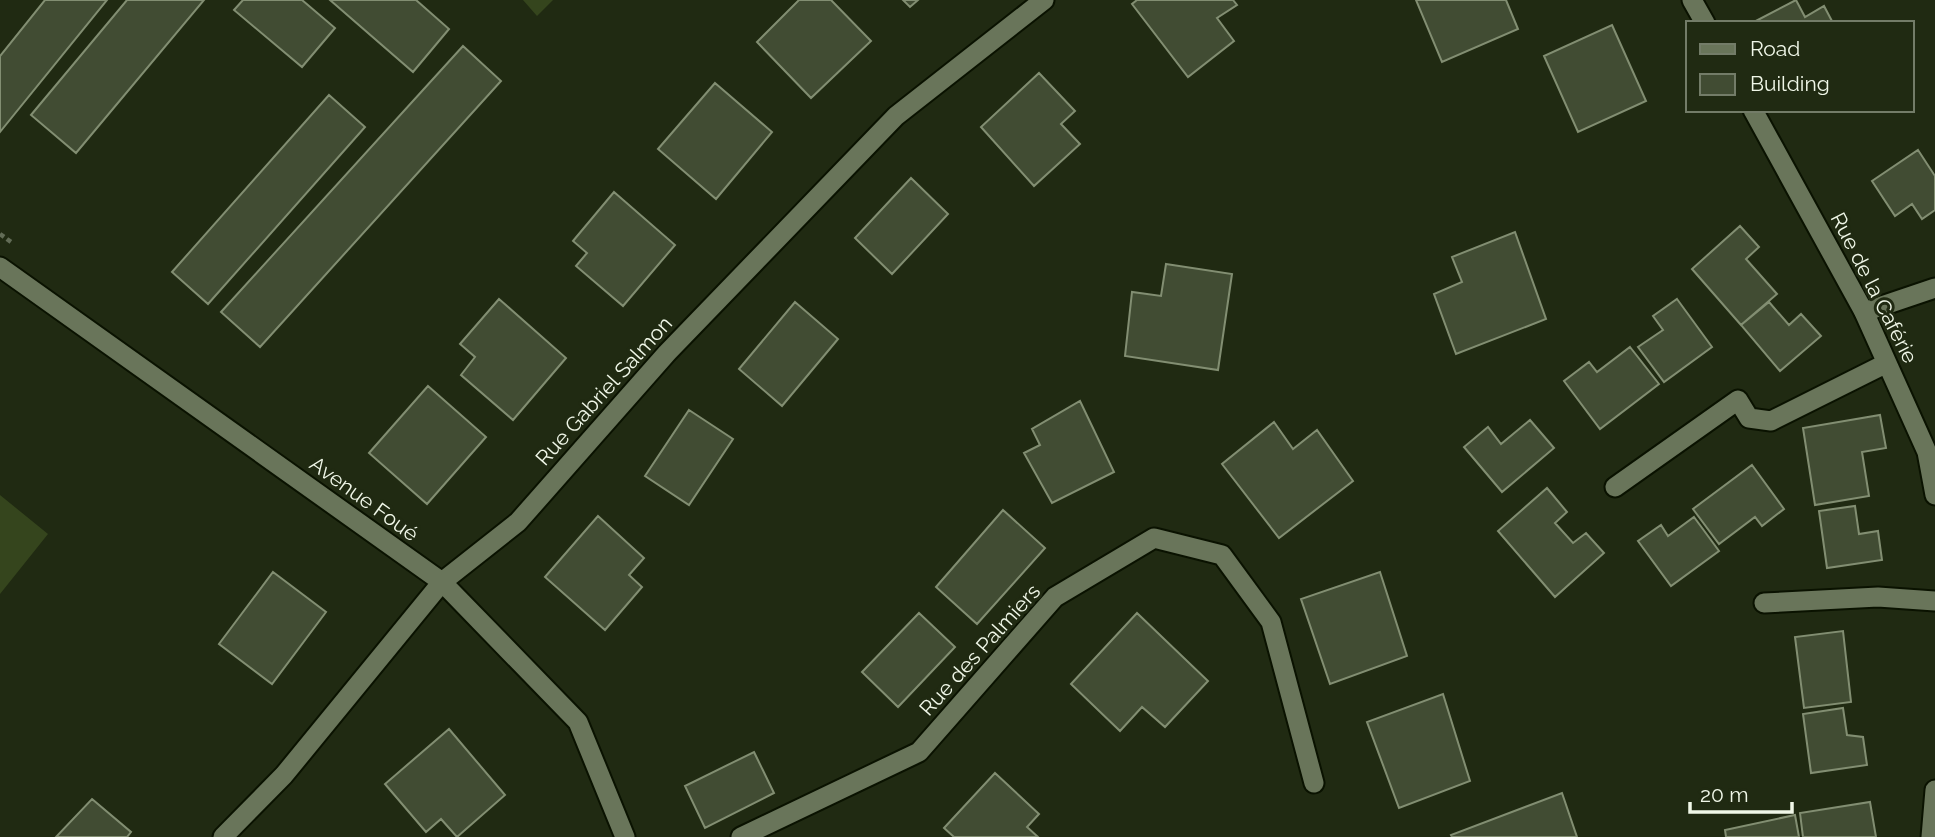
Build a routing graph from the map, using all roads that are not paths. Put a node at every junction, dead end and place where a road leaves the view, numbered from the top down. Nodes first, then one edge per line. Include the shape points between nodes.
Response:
1 (1044, 0) edge
2 (1692, 0) edge
3 (1704, 21) edge
4 (1754, 112) edge
5 (0, 267) edge
6 (1935, 288) edge
7 (1864, 312) junction
8 (1887, 363) junction
9 (1615, 487) dead end
10 (1935, 495) edge
11 (442, 582) junction
12 (1935, 601) edge
13 (1764, 603) dead end
14 (1314, 783) dead end
15 (1935, 790) edge
16 (223, 837) edge
17 (625, 837) edge
18 (741, 837) edge
19 (1931, 837) edge

1 - 11 street, Rue Gabriel Salmon via 896,116 667,353 518,522
2 - 3 street
4 - 7 street, Rue de la Caférie
5 - 11 street, Avenue Foué
6 - 7 street
7 - 8 street, Rue de la Caférie
8 - 9 street via 1771,421 1749,418 1738,400
8 - 10 street, Rue de la Caférie via 1927,452
11 - 16 street, Rue Gabriel Salmon via 284,775
11 - 17 street, Avenue Foué via 578,722
12 - 13 street via 1878,597
14 - 18 street, Rue des Palmiers via 1271,622 1222,555 1154,538 1055,597 919,752
15 - 19 street

